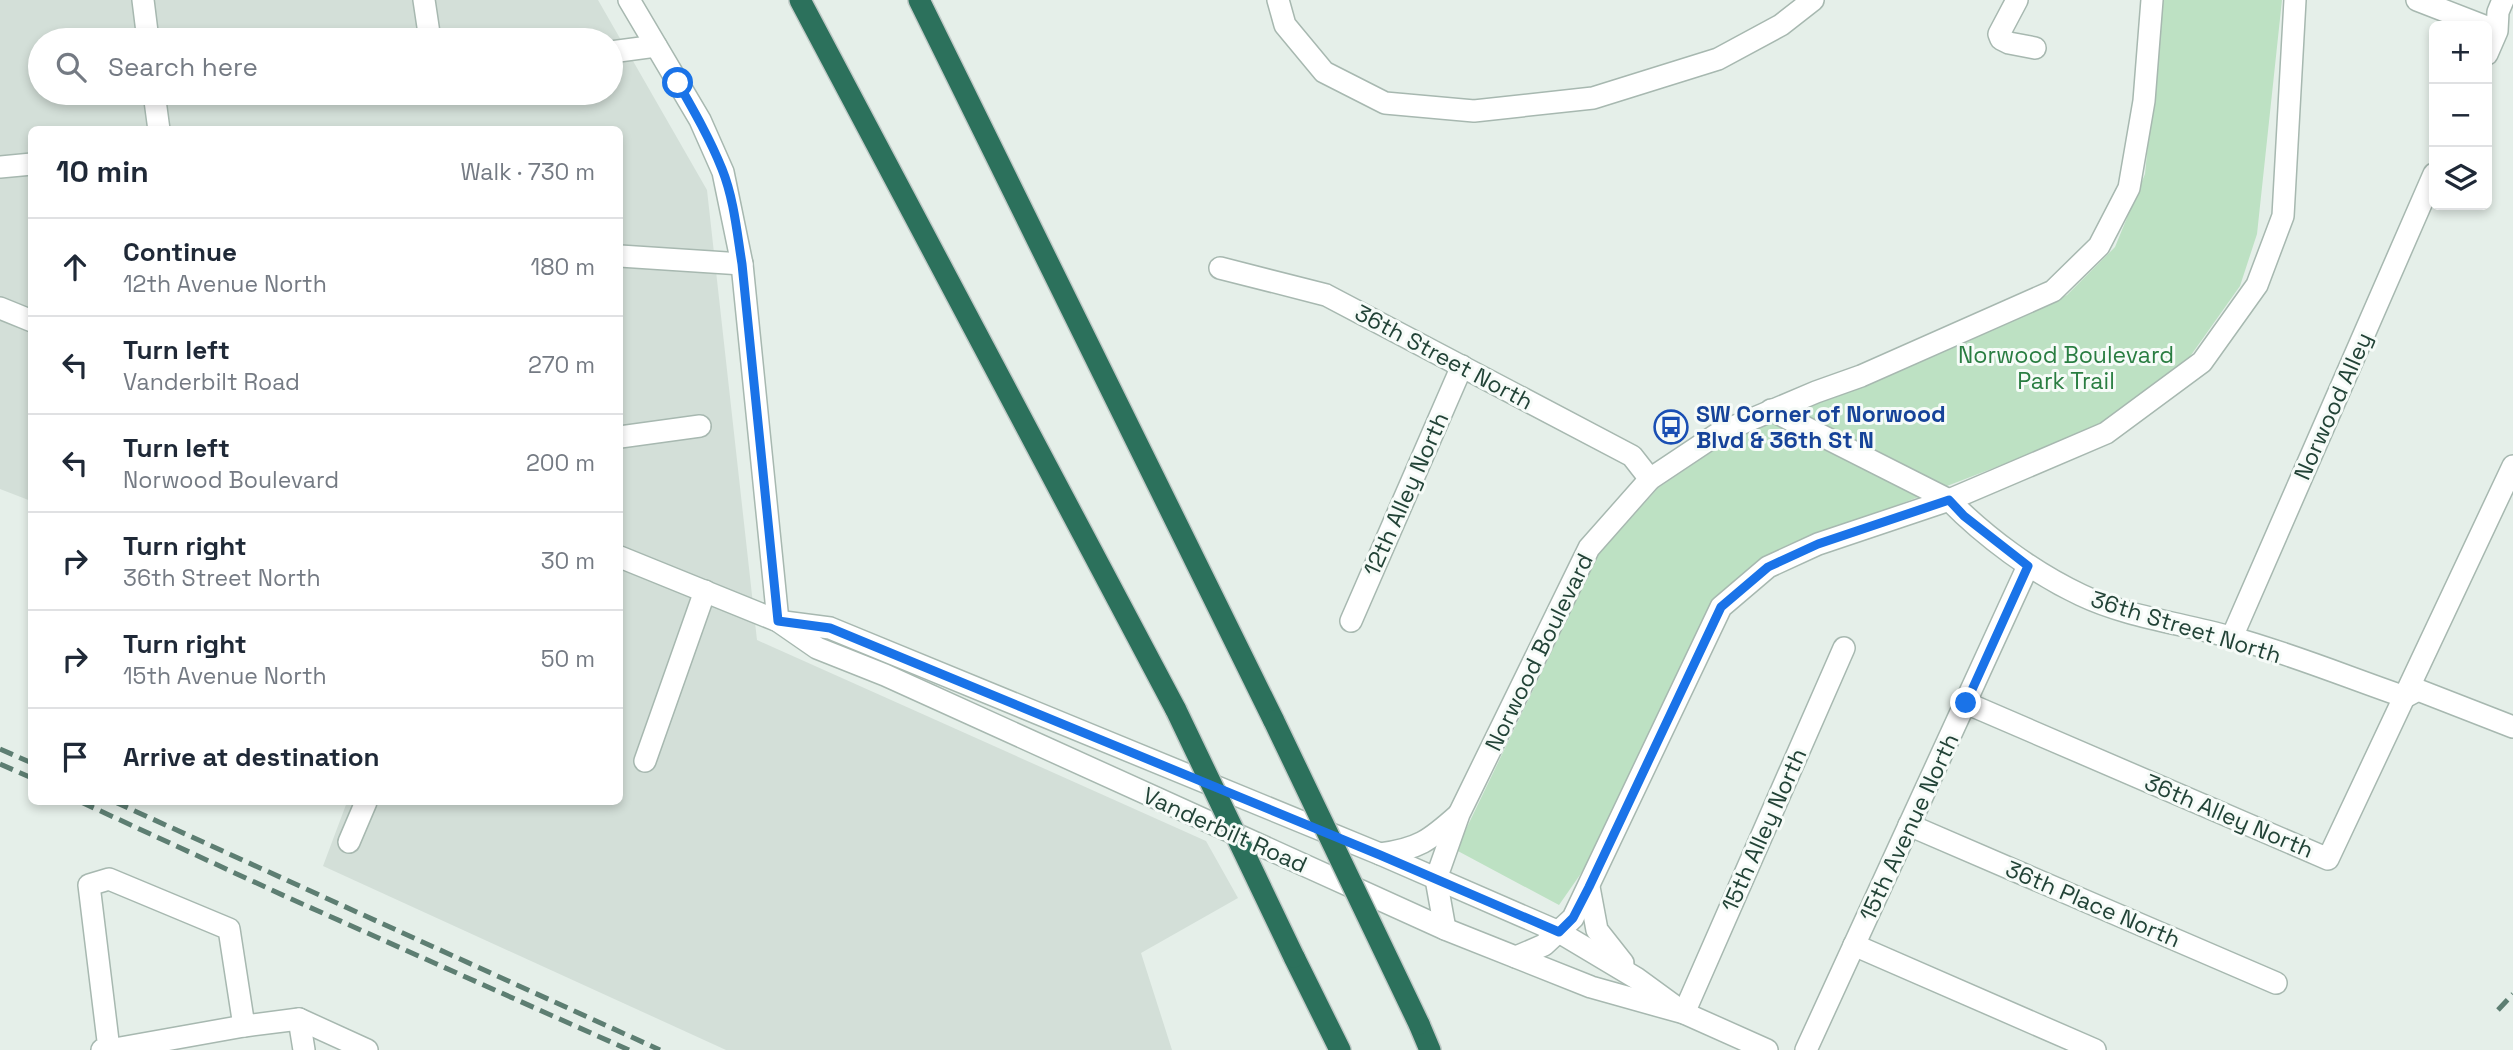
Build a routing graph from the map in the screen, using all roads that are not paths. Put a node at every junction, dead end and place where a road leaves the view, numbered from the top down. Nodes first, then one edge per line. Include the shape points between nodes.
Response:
1 (143, 0) edge
2 (424, 0) edge
3 (629, 0) edge
4 (800, 0) edge
5 (919, 0) edge
6 (1278, 0) edge
7 (1814, 0) edge
8 (2017, 0) edge
9 (2152, 0) edge
10 (2294, 0) edge
11 (2417, 0) edge
12 (2503, 0) edge
13 (146, 28) edge
14 (428, 28) edge
15 (2495, 31) edge
16 (656, 46) junction
17 (2035, 48) dead end
18 (623, 50) edge
19 (156, 105) edge
20 (159, 126) edge
21 (28, 164) edge
22 (0, 167) edge
23 (2429, 185) edge
24 (623, 256) edge
25 (742, 264) junction
26 (1220, 268) dead end
27 (0, 308) edge
28 (28, 319) edge
29 (1462, 366) junction
30 (1771, 410) junction
31 (700, 426) dead end
32 (623, 438) edge
33 (2513, 466) edge
34 (1650, 479) junction
35 (1949, 500) junction
36 (623, 558) edge
37 (2028, 566) junction
38 (705, 592) junction
39 (778, 621) junction
40 (1350, 621) dead end
41 (2232, 637) junction
42 (1844, 648) dead end
43 (2405, 697) junction
44 (1966, 703) junction
45 (2513, 727) edge
46 (645, 761) dead end
47 (365, 805) edge
48 (1459, 814) junction
49 (1909, 825) junction
50 (349, 842) dead end
51 (1380, 855) junction
52 (1436, 879) junction
53 (1589, 887) junction
54 (1445, 929) junction
55 (1559, 932) junction
56 (1854, 945) junction
57 (1516, 957) junction
58 (1636, 978) junction
59 (2276, 983) dead end
60 (1684, 1013) junction
61 (299, 1019) junction
62 (244, 1026) junction
63 (107, 1050) edge
64 (304, 1050) edge
65 (367, 1050) edge
66 (1340, 1050) edge
67 (1430, 1050) edge
68 (1767, 1050) edge
69 (1806, 1050) edge
70 (2095, 1050) edge

1 - 13 street
2 - 14 street
3 - 16 street
4 - 66 highway, bridge via 1176,710
5 - 67 highway, bridge via 1274,721
6 - 7 street via 1285,25 1324,72 1385,103 1474,111 1593,98 1718,59 1781,25
8 - 17 street via 1999,34 2009,43
9 - 30 street, Norwood Boulevard via 2144,101 2129,188 2099,246 2053,291 1861,376
10 - 35 street via 2283,216 2257,285 2202,362 2106,433
11 - 15 street
12 - 15 street
16 - 18 street
16 - 25 street via 700,120 723,172
19 - 20 street
21 - 22 street
23 - 41 street, Norwood Alley
24 - 25 street
25 - 39 street
26 - 29 street, 36th Street North via 1326,295
27 - 28 street
29 - 34 street, 36th Street North via 1632,456
29 - 40 street, 12th Alley North
30 - 34 street, Norwood Boulevard via 1719,433
30 - 35 street, 36th Street North
31 - 32 street
33 - 43 street
34 - 48 street, Norwood Boulevard via 1589,548
35 - 37 street, 36th Street North
35 - 53 street via 1818,544 1768,567 1721,607
36 - 38 street, Vanderbilt Road
37 - 41 street, 36th Street North via 2082,596
37 - 44 street, 15th Avenue North
38 - 39 street, Vanderbilt Road
38 - 46 street
39 - 51 street, Vanderbilt Road via 830,628
39 - 54 street, Vanderbilt Road via 817,648 886,675
41 - 43 street, 36th Street North
42 - 60 street, 15th Alley North
43 - 44 street, 36th Alley North via 2328,859
43 - 45 street, 36th Street North via 2417,690
44 - 49 street, 15th Avenue North
47 - 50 street
48 - 51 street via 1417,848
48 - 52 street, Norwood Boulevard
49 - 56 street, 15th Avenue North
49 - 59 street, 36th Place North
51 - 52 street, Vanderbilt Road
52 - 54 street, Norwood Boulevard
52 - 55 street, Vanderbilt Road
53 - 55 street via 1573,918
53 - 58 street via 1597,930
54 - 57 street, Vanderbilt Road
55 - 57 street via 1544,945
55 - 58 street, Vanderbilt Road
56 - 69 street, 15th Avenue North
56 - 70 street
57 - 60 street, Vanderbilt Road via 1591,987
58 - 60 street, Vanderbilt Road
60 - 68 street, Vanderbilt Road
61 - 62 street
61 - 64 street
61 - 65 street
62 - 63 street
62 - 63 street via 229,929 109,879 89,885

